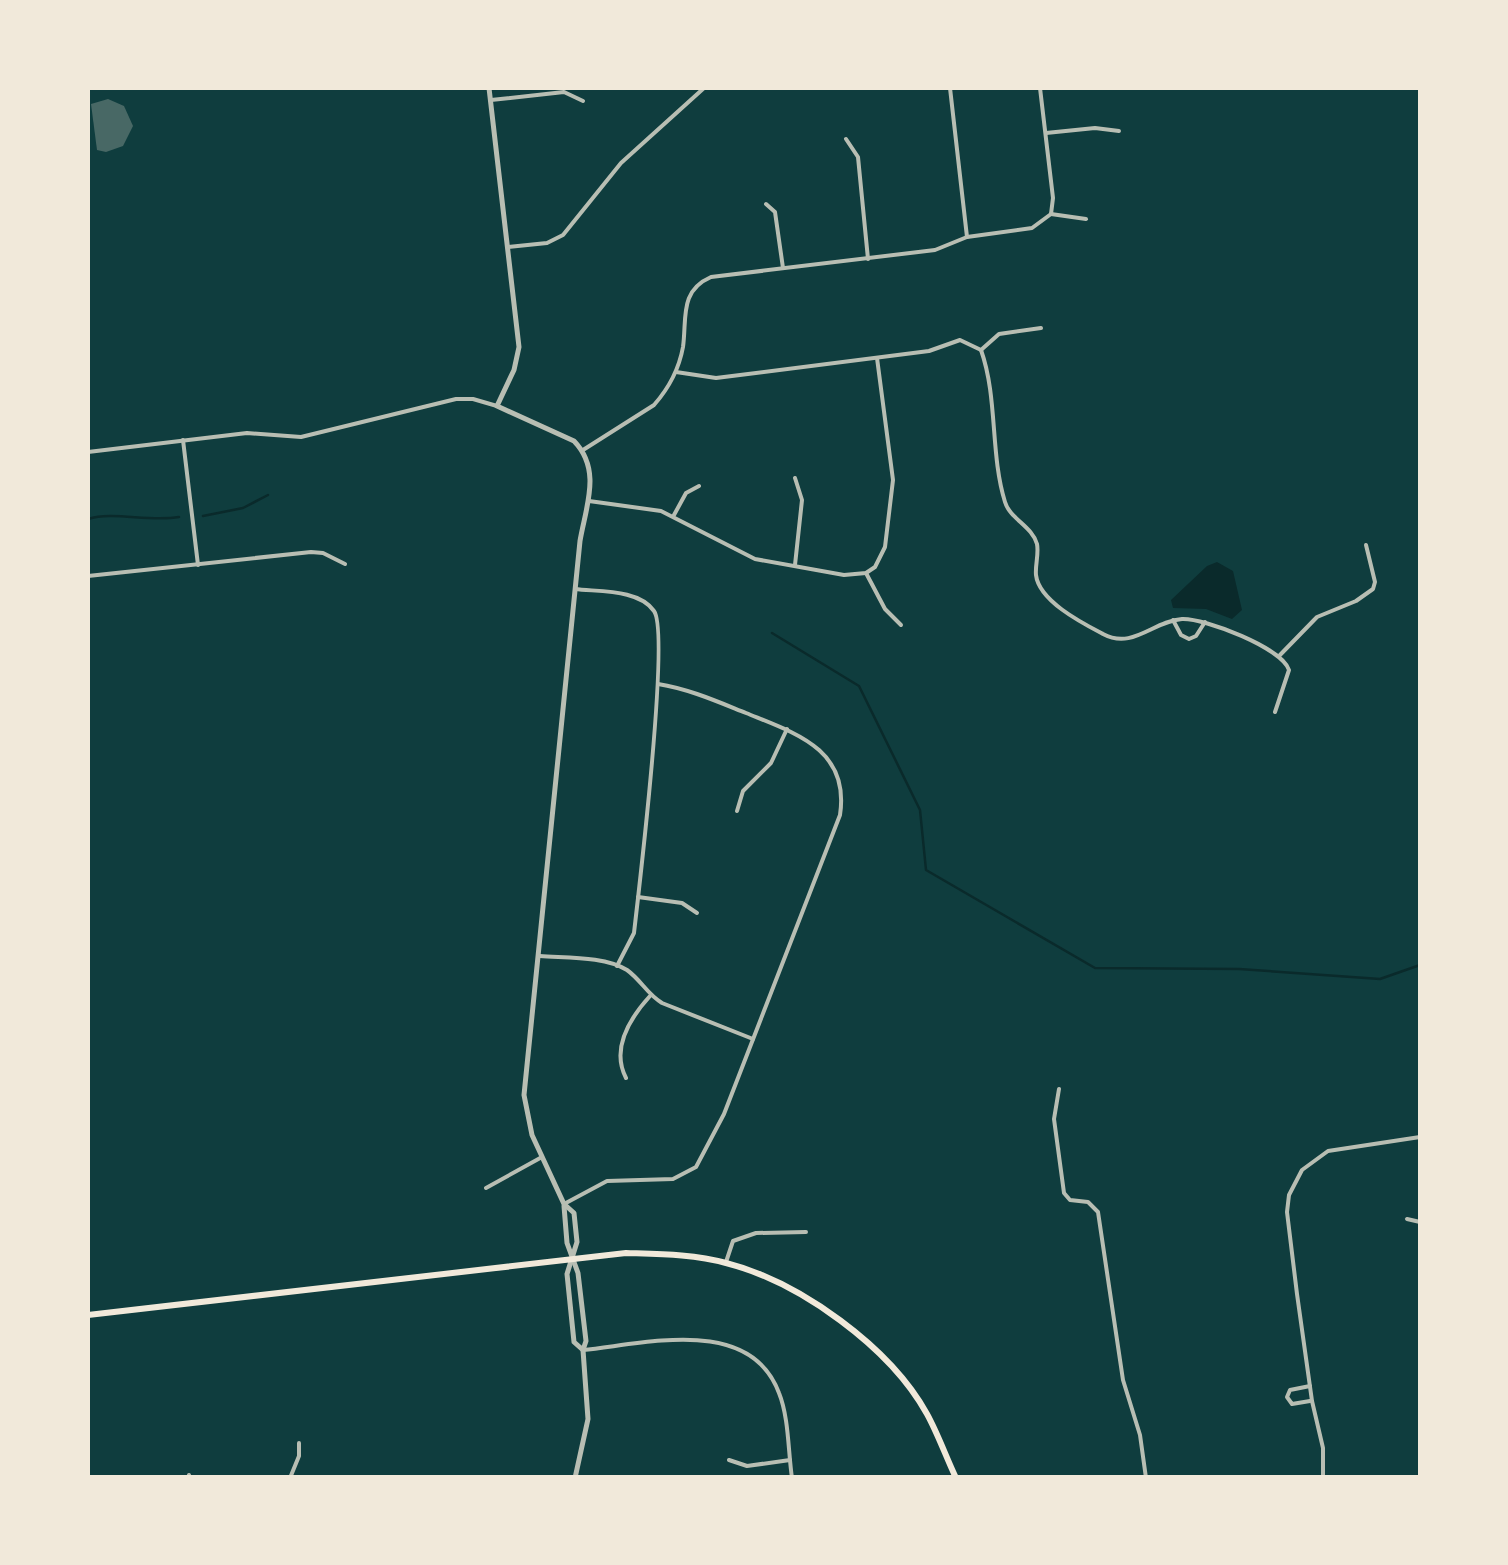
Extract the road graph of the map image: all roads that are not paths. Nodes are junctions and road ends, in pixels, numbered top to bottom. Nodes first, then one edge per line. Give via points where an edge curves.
1 (489, 88) edge
2 (704, 88) edge
3 (950, 88) edge
4 (1040, 88) edge
5 (490, 100) junction
6 (583, 101) dead end
7 (1119, 130) dead end
8 (1046, 133) junction
9 (846, 139) dead end
10 (766, 204) dead end
11 (1051, 214) junction
12 (1086, 219) dead end
13 (967, 237) junction
14 (508, 247) junction
15 (868, 260) junction
16 (783, 268) junction
17 (1041, 328) dead end
18 (982, 350) junction
19 (877, 358) junction
20 (676, 372) junction
21 (497, 406) junction
22 (183, 440) junction
23 (583, 450) junction
24 (88, 452) edge
25 (795, 478) dead end
26 (699, 486) dead end
27 (588, 501) junction
28 (674, 515) junction
29 (1366, 545) dead end
30 (345, 564) dead end
31 (198, 565) junction
32 (796, 565) junction
33 (866, 573) junction
34 (88, 576) edge
35 (575, 589) junction
36 (1173, 620) junction
37 (1205, 621) junction
38 (901, 626) dead end
39 (1280, 656) junction
40 (658, 684) junction
41 (1276, 712) dead end
42 (786, 729) junction
43 (736, 811) dead end
44 (638, 897) junction
45 (697, 913) dead end
46 (539, 956) junction
47 (617, 966) junction
48 (650, 996) junction
49 (753, 1040) junction
50 (626, 1078) dead end
51 (1060, 1089) dead end
52 (1420, 1137) edge
53 (542, 1157) junction
54 (486, 1188) dead end
55 (564, 1204) junction
56 (1407, 1218) dead end
57 (1420, 1222) edge
58 (806, 1232) dead end
59 (572, 1258) junction
60 (726, 1262) junction
61 (88, 1315) edge
62 (583, 1350) junction
63 (1310, 1386) junction
64 (1312, 1401) junction
65 (299, 1443) dead end
66 (729, 1460) dead end
67 (790, 1460) junction
68 (290, 1478) edge
69 (575, 1478) edge
70 (792, 1478) edge
71 (956, 1478) edge
72 (1146, 1478) edge
73 (1323, 1478) edge

1 - 5 street
2 - 14 street via 621,162 563,236
3 - 13 street
4 - 8 street
5 - 6 street via 564,92
5 - 14 street
7 - 8 street
8 - 11 street
9 - 15 street via 858,157
10 - 16 street via 776,216
11 - 12 street
11 - 13 street via 1032,228
13 - 15 street via 935,250
14 - 21 street via 519,347
15 - 16 street
16 - 20 street via 699,282 686,303
17 - 18 street via 999,334
18 - 19 street via 960,340
18 - 36 street via 1005,504 1035,539 1043,592 1117,640
19 - 20 street via 716,378
19 - 33 street via 892,480 885,546
20 - 23 street via 654,404
21 - 22 street via 456,399 301,437 247,433
21 - 23 street via 560,432
22 - 24 street
22 - 31 street
23 - 27 street via 591,478
25 - 32 street via 802,500
26 - 28 street via 686,493
27 - 28 street
27 - 35 street
28 - 32 street via 755,559
29 - 39 street via 1373,590 1317,617
30 - 31 street via 311,552
31 - 34 street
32 - 33 street
33 - 38 street
35 - 40 street via 638,598 654,610 660,627
35 - 46 street
36 - 37 street
36 - 37 street via 1189,639
37 - 39 street
39 - 41 street via 1288,670
40 - 42 street
40 - 44 street
42 - 43 street via 772,763 743,792
42 - 49 street via 833,767 840,815
44 - 45 street via 682,903
44 - 47 street via 634,933
46 - 47 street
46 - 53 street via 524,1096
47 - 48 street
48 - 49 street
48 - 50 street via 625,1034 620,1059
49 - 55 street via 696,1167 673,1179 607,1181
51 - 72 street via 1054,1120 1063,1188 1070,1200 1088,1202 1098,1212 1123,1380
52 - 63 street via 1338,1148 1296,1178 1287,1212
53 - 54 street
53 - 55 street
55 - 59 street via 574,1213
56 - 57 street
58 - 60 street via 743,1236
59 - 60 main road via 668,1254
59 - 61 main road
59 - 62 street
59 - 62 street via 567,1274 574,1342
60 - 71 main road via 785,1286 864,1339 926,1412
62 - 67 street via 696,1340 736,1347 779,1390
62 - 69 street via 588,1419
63 - 64 street
63 - 64 street via 1290,1390 1287,1398 1292,1404
64 - 73 street
65 - 68 street
66 - 67 street via 747,1466
67 - 70 street

